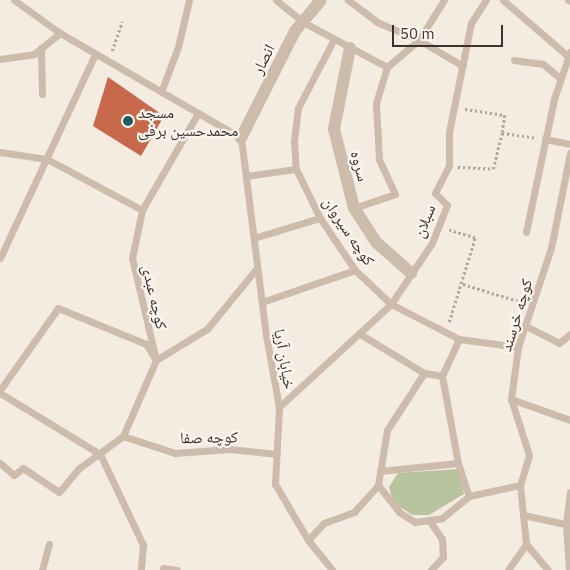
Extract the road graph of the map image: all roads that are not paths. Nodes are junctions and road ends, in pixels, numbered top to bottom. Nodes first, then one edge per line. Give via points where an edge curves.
1 (14, 0) edge
2 (189, 0) edge
3 (276, 0) edge
4 (321, 0) edge
5 (348, 0) edge
6 (444, 0) edge
7 (486, 0) edge
8 (503, 0) edge
9 (303, 22) junction
10 (60, 33) junction
11 (334, 39) junction
12 (419, 40) junction
13 (41, 48) junction
14 (350, 48) junction
15 (570, 52) edge
16 (95, 54) junction
17 (570, 58) edge
18 (0, 59) edge
19 (514, 60) dead end
20 (463, 66) junction
21 (387, 67) junction
22 (562, 79) junction
23 (161, 92) junction
24 (42, 94) dead end
25 (198, 113) junction
26 (241, 138) junction
27 (545, 139) junction
28 (570, 144) edge
29 (0, 152) edge
30 (570, 153) edge
31 (47, 159) junction
32 (296, 169) junction
33 (246, 176) junction
34 (354, 208) junction
35 (142, 210) junction
36 (320, 218) junction
37 (526, 232) dead end
38 (254, 238) junction
39 (0, 258) edge
40 (258, 268) junction
41 (355, 270) junction
42 (411, 273) junction
43 (262, 302) junction
44 (391, 304) junction
45 (526, 326) junction
46 (360, 334) junction
47 (570, 334) edge
48 (459, 339) junction
49 (518, 347) junction
50 (156, 360) junction
51 (424, 373) junction
52 (442, 376) junction
53 (0, 392) edge
54 (512, 398) junction
55 (279, 407) junction
56 (570, 420) edge
57 (123, 436) junction
58 (100, 454) junction
59 (277, 454) junction
60 (0, 463) edge
61 (458, 463) junction
62 (380, 472) junction
63 (378, 485) junction
64 (520, 485) junction
65 (570, 492) edge
66 (469, 496) junction
67 (523, 515) junction
68 (429, 520) junction
69 (568, 525) edge
70 (308, 540) junction
71 (49, 544) dead end
72 (526, 544) junction
73 (163, 568) dead end
74 (42, 570) edge
75 (141, 570) edge
76 (177, 570) edge
77 (332, 570) edge
78 (431, 570) edge
79 (508, 570) edge
80 (548, 570) edge
81 (569, 570) edge

1 - 10 lane
2 - 23 lane
3 - 9 lane
4 - 9 street, انصار
5 - 12 lane via 377,22
6 - 12 lane
7 - 20 lane, سبلان via 471,23
8 - 17 lane
9 - 11 lane
9 - 26 street, انصار
10 - 13 lane
10 - 16 lane
11 - 14 lane
11 - 32 lane, کوچه سیروان via 298,108
12 - 20 lane
12 - 21 lane
13 - 18 lane via 34,54
13 - 24 lane
14 - 21 lane
14 - 34 street, سروه via 334,129
15 - 17 lane
16 - 23 lane
16 - 31 lane
17 - 22 lane
19 - 22 lane via 543,64
20 - 42 lane, سبلان via 454,108 450,166 435,193 447,204 438,227
21 - 34 lane via 376,103 379,159 395,194
22 - 27 lane
23 - 25 lane
25 - 26 lane
25 - 35 lane, کوچه عبدی
26 - 33 lane, خیابان آریا
27 - 28 lane
27 - 37 lane
29 - 31 lane
30 - 45 lane, کوچه خرسند via 550,248
31 - 35 lane
31 - 39 lane
32 - 33 lane
32 - 36 lane, کوچه سیروان
33 - 38 lane, خیابان آریا
34 - 42 street, سروه via 376,242
35 - 50 lane, کوچه عبدی via 132,258
36 - 38 lane
36 - 41 lane, کوچه سیروان
38 - 40 lane, خیابان آریا
40 - 43 lane, خیابان آریا
40 - 50 lane via 207,329
41 - 43 lane
41 - 44 lane, کوچه سیروان
42 - 44 lane, سبلان
43 - 55 lane, خیابان آریا
44 - 46 lane, سبلان
44 - 48 lane, کوچه سیروان
45 - 47 lane via 560,343
45 - 49 lane, کوچه خرسند
46 - 51 lane
46 - 55 lane, سبلان
48 - 49 lane, کوچه سیروان
48 - 52 lane
49 - 54 lane, کوچه خرسند
50 - 53 lane via 146,344 58,308
50 - 57 lane
51 - 52 lane
51 - 62 lane via 387,430
52 - 61 lane
53 - 58 lane
54 - 56 lane
54 - 64 lane, کوچه خرسند via 529,455
55 - 59 lane, خیابان آریا
57 - 58 lane
57 - 59 lane, کوچه صفا via 175,453 230,449
58 - 60 lane via 78,469 59,492 23,468 14,475
58 - 75 lane via 143,545
59 - 70 lane, خیابان آریا via 276,484
61 - 62 lane
61 - 66 lane
62 - 63 lane
63 - 68 lane via 399,512 415,522
63 - 70 lane via 354,512 324,523
64 - 66 lane
64 - 67 lane
65 - 69 lane
66 - 68 lane via 442,518
67 - 69 lane
67 - 72 lane
68 - 78 lane via 442,539 443,548 443,557
69 - 81 lane
70 - 77 lane, خیابان آریا
71 - 74 lane
72 - 79 lane
72 - 80 lane
73 - 76 lane

